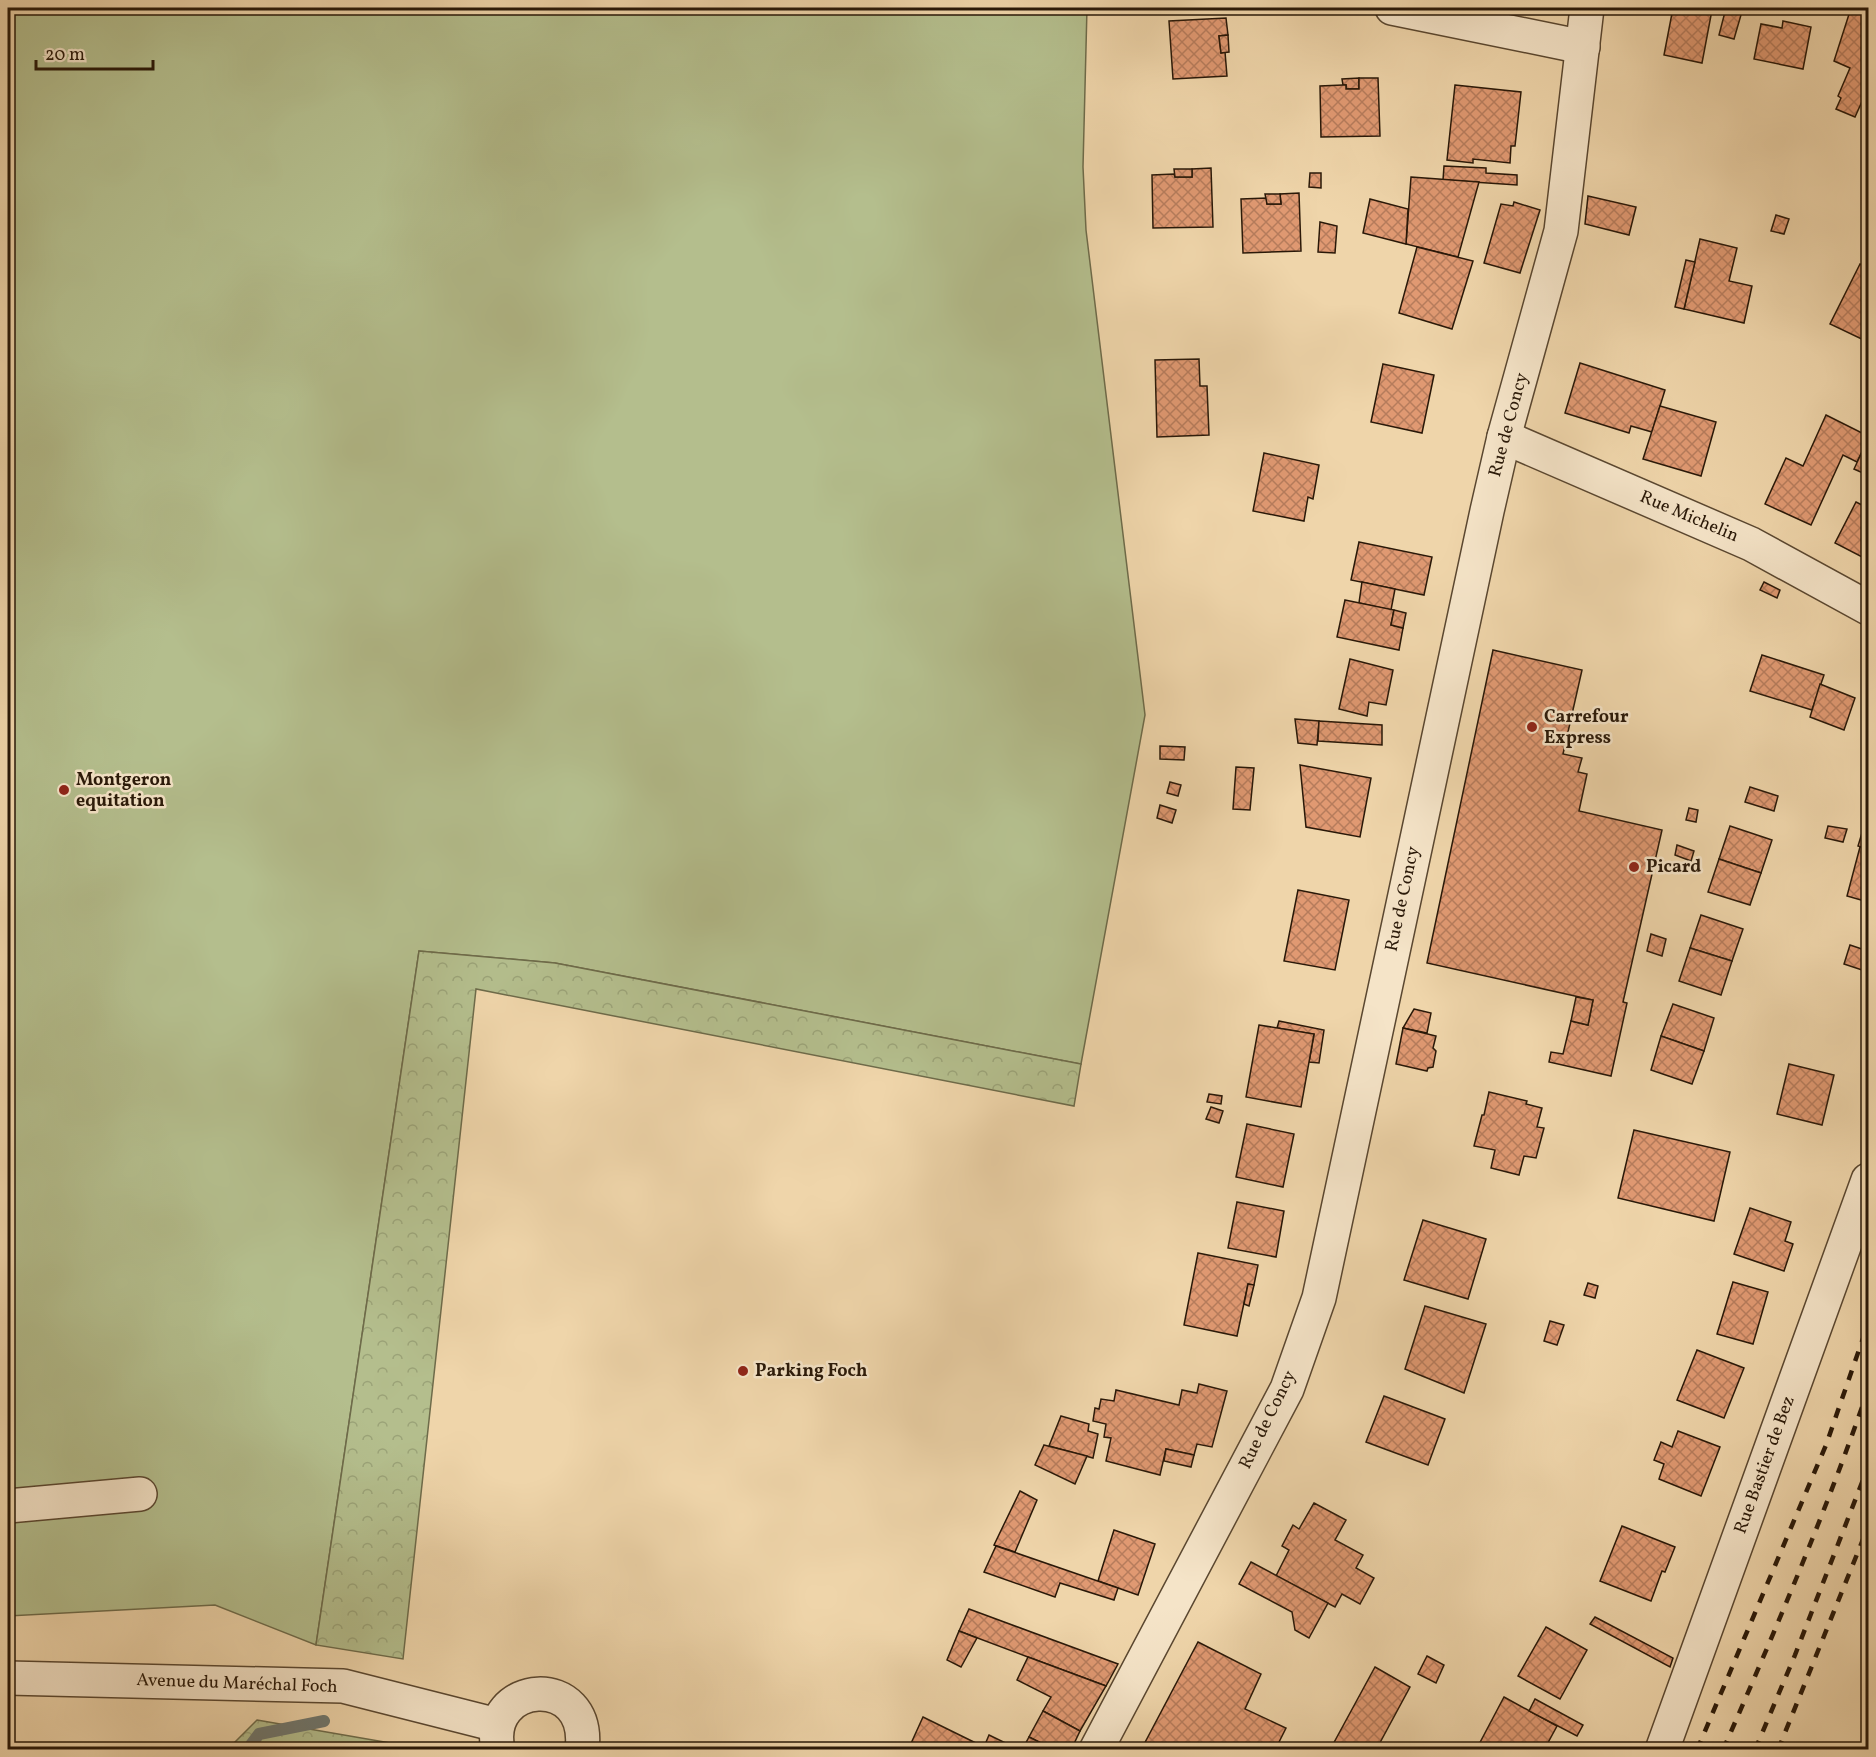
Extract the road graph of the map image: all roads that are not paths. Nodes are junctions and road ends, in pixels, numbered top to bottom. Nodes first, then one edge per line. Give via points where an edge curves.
1 (1392, 8) edge
2 (1587, 8) edge
3 (1583, 47) junction
4 (1504, 437) junction
5 (1869, 608) edge
6 (1869, 1180) edge
7 (140, 1494) dead end
8 (8, 1506) edge
9 (8, 1678) edge
10 (498, 1737) edge
11 (582, 1749) edge
12 (1096, 1749) edge
13 (1662, 1749) edge

1 - 3 street
2 - 3 street, Rue de Concy
3 - 4 street, Rue de Concy via 1561,231
4 - 5 street, Rue Michelin via 1750,544
4 - 12 street, Rue de Concy via 1319,1298 1287,1389
6 - 13 street, Rue Bastier de Bez
7 - 8 street
9 - 10 street, Avenue du Maréchal Foch via 343,1686
10 - 11 street, Avenue du Maréchal Foch via 504,1711 530,1694 545,1694 560,1698 572,1708 580,1720

